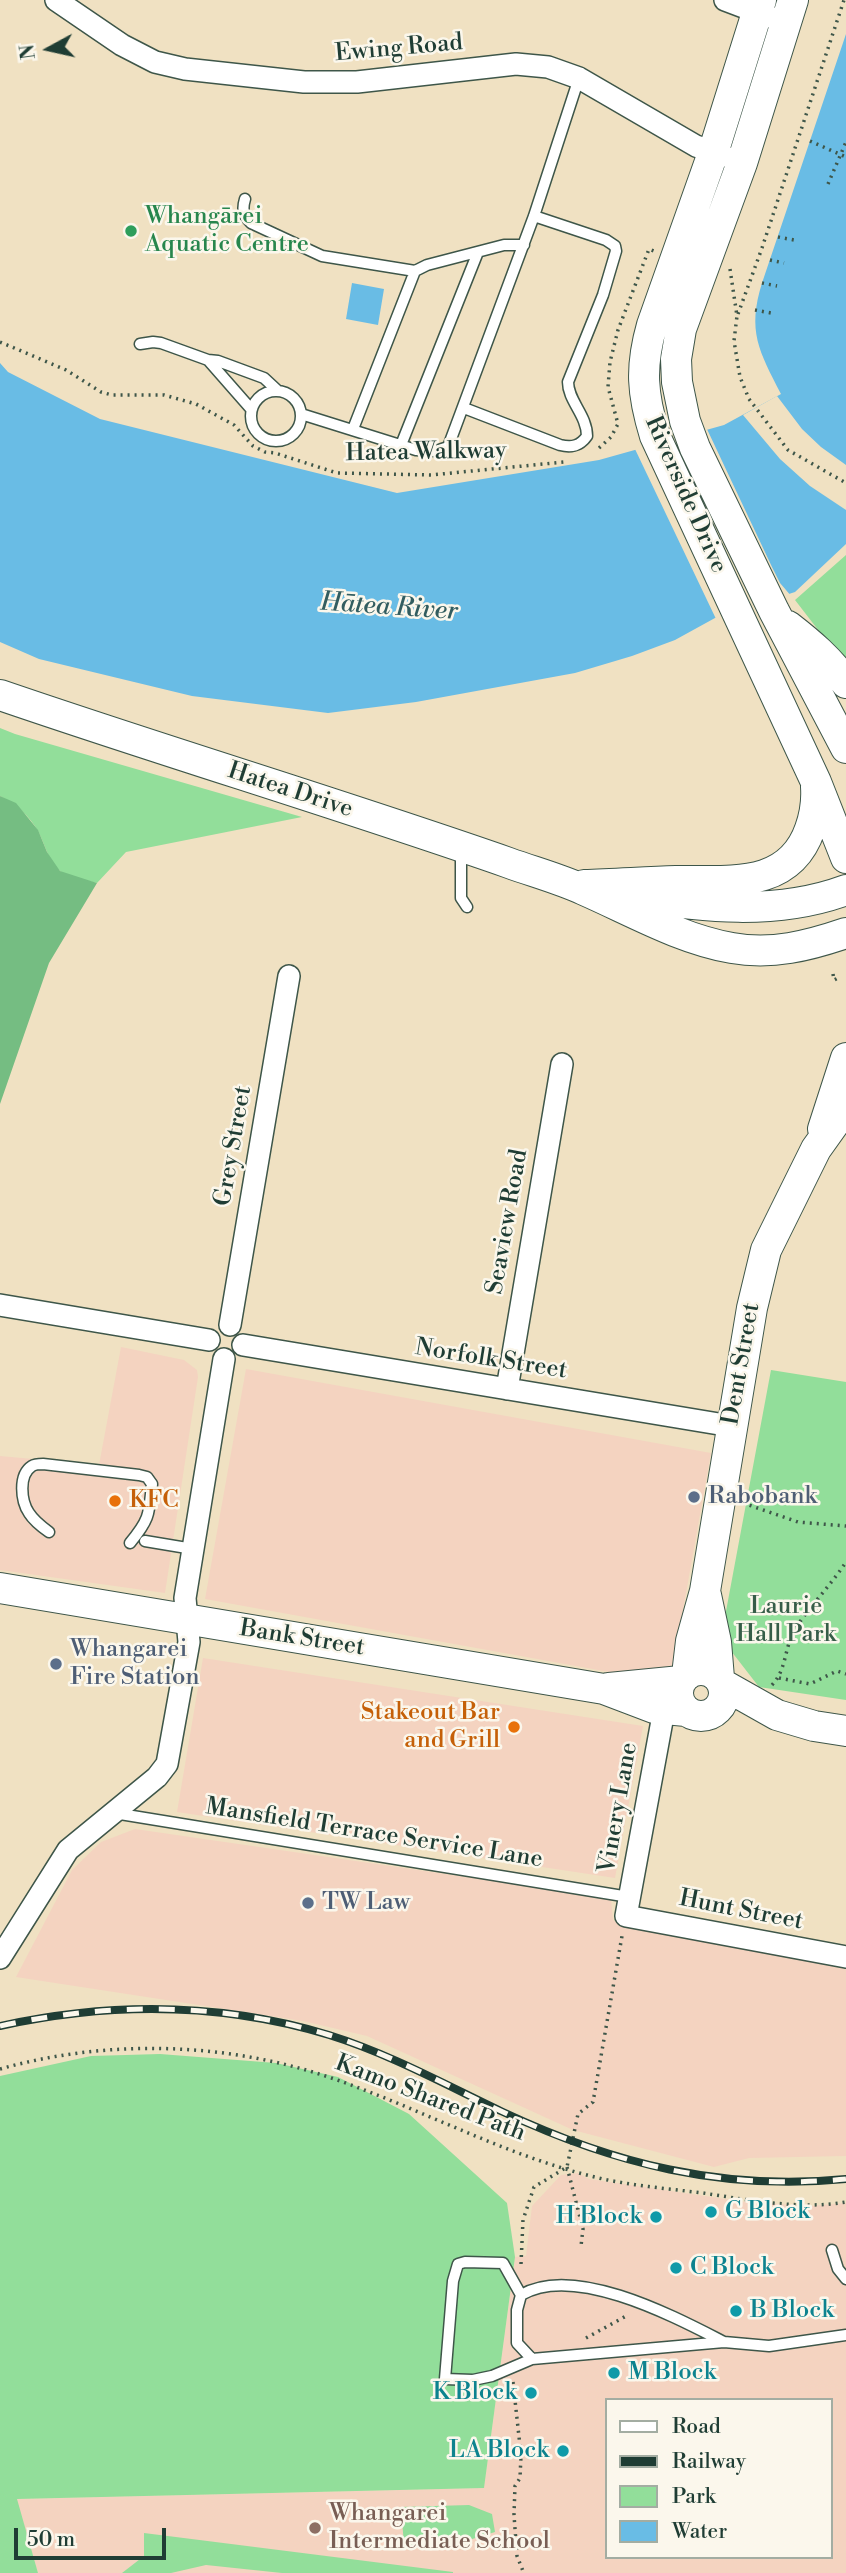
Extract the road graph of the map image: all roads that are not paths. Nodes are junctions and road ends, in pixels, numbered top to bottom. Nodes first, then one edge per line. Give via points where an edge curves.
1 (56, 0) edge
2 (725, 0) edge
3 (759, 7) edge
4 (789, 11) edge
5 (579, 78) junction
6 (713, 153) junction
7 (742, 163) junction
8 (245, 199) dead end
9 (534, 216) junction
10 (524, 245) junction
11 (478, 252) junction
12 (415, 271) junction
13 (140, 344) dead end
14 (208, 360) junction
15 (278, 391) junction
16 (464, 408) junction
17 (251, 409) junction
18 (301, 414) junction
19 (353, 429) junction
20 (401, 445) junction
21 (776, 615) junction
22 (846, 683) edge
23 (0, 695) edge
24 (846, 748) edge
25 (816, 782) junction
26 (461, 846) junction
27 (846, 858) edge
28 (580, 888) junction
29 (846, 890) edge
30 (467, 907) dead end
31 (846, 933) edge
32 (289, 976) dead end
33 (846, 1058) edge
34 (562, 1064) dead end
35 (846, 1107) edge
36 (817, 1149) junction
37 (0, 1305) edge
38 (230, 1325) junction
39 (209, 1340) junction
40 (243, 1345) junction
41 (224, 1359) junction
42 (506, 1389) junction
43 (731, 1426) junction
44 (50, 1532) dead end
45 (145, 1541) dead end
46 (130, 1543) dead end
47 (193, 1549) junction
48 (0, 1588) edge
49 (705, 1591) junction
50 (188, 1620) junction
51 (721, 1681) junction
52 (683, 1696) junction
53 (777, 1715) junction
54 (846, 1731) edge
55 (111, 1813) junction
56 (628, 1907) junction
57 (846, 1957) edge
58 (0, 1958) edge
59 (832, 2250) dead end
60 (846, 2279) edge
61 (520, 2291) junction
62 (846, 2335) edge
63 (724, 2342) junction
64 (532, 2359) junction

1 - 5 street, Ewing Road via 122,45 155,62 185,69 304,82 356,82 533,64
2 - 3 street
3 - 4 street
3 - 6 main road, Riverside Drive
4 - 7 main road, Riverside Drive
5 - 6 street, Ewing Road
5 - 9 lane
6 - 7 street, Ewing Road
6 - 25 main road, Riverside Drive via 644,354 647,410
7 - 21 main road, Riverside Drive via 681,329 677,382 695,448
8 - 12 lane via 242,207 251,223 298,247 322,256
9 - 10 lane
9 - 16 lane via 615,246 613,267 568,386 587,436 573,447 560,445
10 - 11 lane
10 - 16 lane
11 - 12 lane
11 - 20 lane
12 - 19 lane
13 - 14 lane via 161,343
14 - 15 lane via 257,375
14 - 17 lane
15 - 17 lane via 261,395
15 - 18 lane via 293,398
16 - 20 lane via 448,447 429,452
17 - 18 lane via 257,434 274,442 297,431
18 - 19 lane
19 - 20 lane
21 - 22 main road via 812,644
21 - 24 main road, Riverside Drive
23 - 26 main road, Hatea Drive
25 - 27 main road, Riverside Drive
25 - 28 main road via 814,817 806,842 788,864 770,873 739,881
26 - 28 main road, Hatea Drive
26 - 30 lane via 461,898
28 - 29 main road, Hatea Drive via 672,903 733,907 799,904
28 - 31 main road, Hatea Drive via 695,938 737,949 781,950
32 - 38 street, Grey Street
33 - 36 main road, Dent Street
34 - 42 street, Seaview Road
35 - 36 main road, Dent Street
36 - 43 main road, Dent Street via 766,1250
37 - 39 street
38 - 39 street via 218,1327
38 - 40 street via 242,1335
39 - 41 street via 212,1351
40 - 41 street via 239,1355
40 - 42 street, Norfolk Street
41 - 47 street
42 - 43 street, Norfolk Street
43 - 49 main road, Dent Street
44 - 46 lane via 28,1512 23,1496 22,1484 32,1466 139,1475 152,1484 149,1510 145,1525
45 - 47 lane
47 - 50 street via 184,1598
48 - 50 main road, Bank Street
49 - 51 main road, Dent Street
49 - 52 main road, Dent Street
50 - 52 main road, Bank Street via 604,1689
50 - 55 street via 189,1642 167,1764
51 - 52 main road via 707,1671 693,1671
51 - 53 main road, Bank Street
52 - 53 main road, Bank Street
52 - 56 street, Vinery Lane
53 - 54 main road, Bank Street
55 - 56 lane, Mansfield Terrace Service Lane
55 - 58 street via 68,1850
56 - 57 street, Hunt Street
59 - 60 lane
61 - 63 lane via 565,2284 602,2291 662,2310
61 - 64 lane via 517,2343
61 - 64 lane via 503,2263 458,2264 446,2379 473,2380
62 - 63 lane via 769,2346
63 - 64 lane

